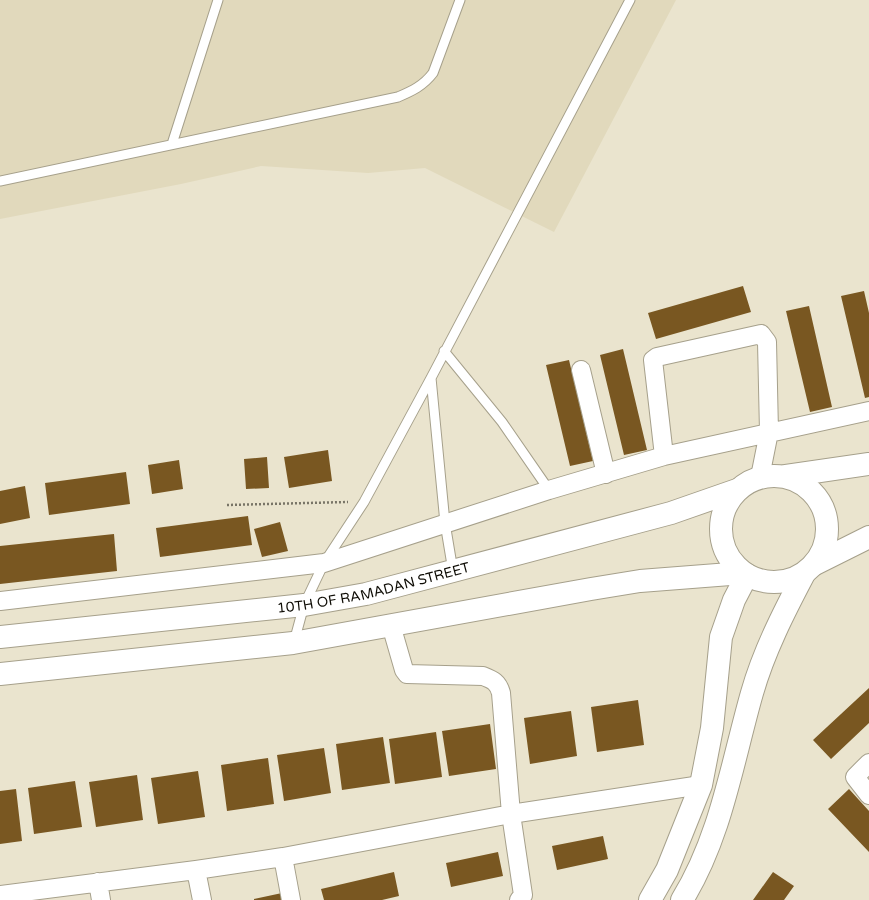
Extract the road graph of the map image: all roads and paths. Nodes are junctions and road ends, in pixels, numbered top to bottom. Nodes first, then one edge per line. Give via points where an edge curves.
1 (218, 0) edge
2 (460, 0) edge
3 (630, 0) edge
4 (172, 144) junction
5 (0, 181) edge
6 (444, 351) junction
7 (581, 370) dead end
8 (432, 378) junction
9 (869, 411) edge
10 (769, 432) junction
11 (664, 456) junction
12 (869, 464) edge
13 (606, 474) junction
14 (786, 476) junction
15 (760, 477) junction
16 (549, 490) junction
17 (737, 490) junction
18 (364, 502) junction
19 (226, 505) dead end
20 (445, 523) junction
21 (869, 536) edge
22 (324, 563) junction
23 (809, 569) junction
24 (453, 572) junction
25 (745, 574) junction
26 (0, 601) edge
27 (304, 605) junction
28 (391, 625) junction
29 (0, 637) edge
30 (294, 643) junction
31 (0, 674) edge
32 (869, 763) edge
33 (701, 785) junction
34 (869, 795) edge
35 (511, 814) junction
36 (283, 857) junction
37 (196, 870) junction
38 (98, 882) junction
39 (0, 894) edge
40 (101, 900) edge
41 (202, 900) edge
42 (291, 900) edge
43 (519, 900) edge
44 (650, 900) edge
45 (682, 900) edge

1 - 4 lane
2 - 4 lane via 433,73 416,89 398,97
3 - 6 lane
4 - 5 lane
6 - 8 lane
6 - 16 lane via 502,422
7 - 13 street
8 - 18 lane
8 - 20 lane
9 - 10 street
10 - 11 street
10 - 11 street via 767,342 764,336 759,334 653,360
10 - 15 street
11 - 13 street
12 - 14 main road
13 - 16 street
14 - 15 main road
14 - 23 main road via 810,489 819,499 825,512 828,525 827,539 822,552
15 - 17 main road via 747,482
16 - 20 street
17 - 24 main road, 10TH OF RAMADAN STREET via 671,513
17 - 25 main road via 727,503 720,533 724,548 732,562
18 - 19 path
18 - 22 lane
20 - 22 street
20 - 24 lane
21 - 23 main road
22 - 26 street
22 - 27 lane
23 - 25 main road via 790,580 776,582 761,581
23 - 45 main road via 784,612 767,651 752,692 713,836
24 - 27 main road, 10TH OF RAMADAN STREET via 366,594
25 - 28 main road via 640,581
25 - 33 main road via 721,638 712,728
27 - 29 main road, 10TH OF RAMADAN STREET
27 - 30 lane
28 - 30 main road
28 - 35 street via 407,674 482,676 498,684 501,693
30 - 31 main road
32 - 34 street via 855,777
33 - 35 street
33 - 44 main road via 666,870
35 - 36 street
35 - 43 street via 523,895
36 - 37 street
36 - 42 street
37 - 38 street
37 - 41 street
38 - 39 street
38 - 40 street

